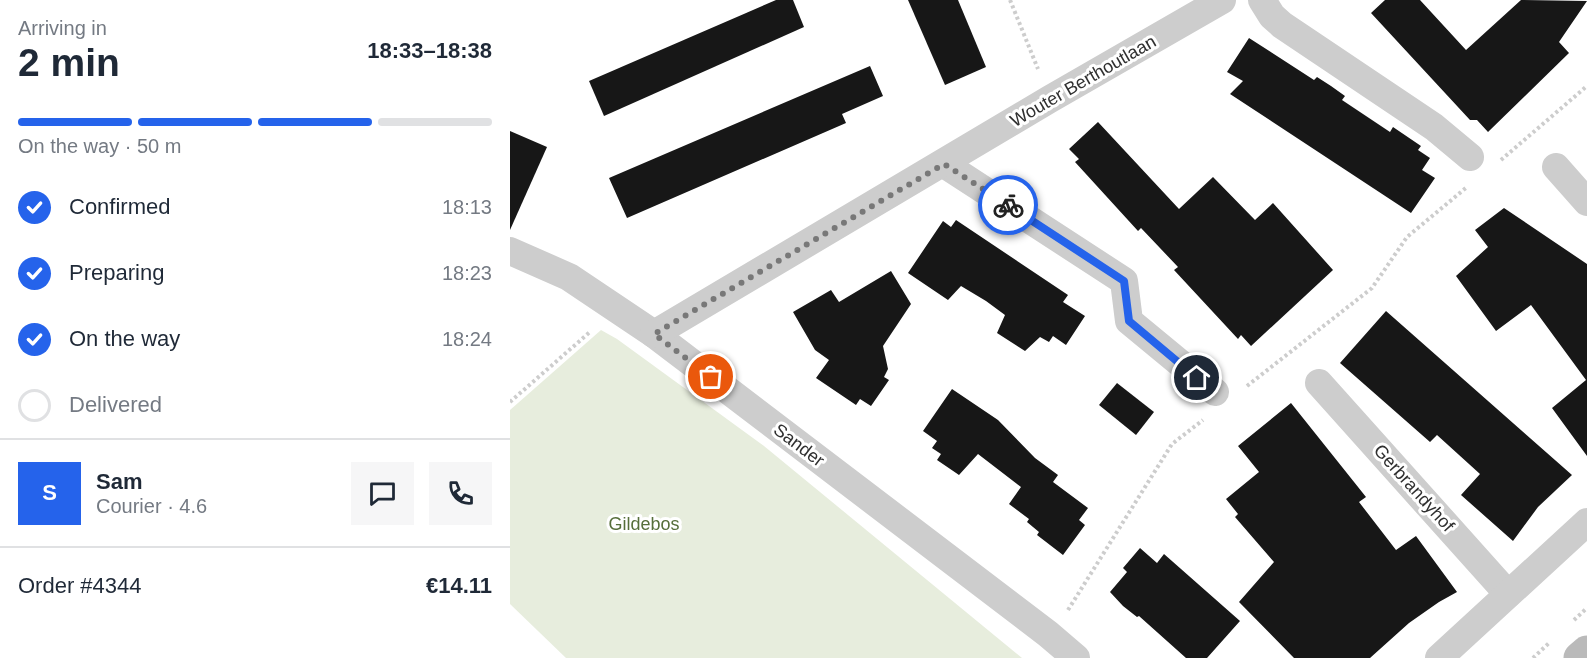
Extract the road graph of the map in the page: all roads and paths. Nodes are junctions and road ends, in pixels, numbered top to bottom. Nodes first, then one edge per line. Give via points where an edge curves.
1 (1010, 0) edge
2 (1222, 0) edge
3 (1262, 0) edge
4 (1587, 86) edge
5 (1050, 99) junction
6 (944, 164) junction
7 (1556, 167) dead end
8 (1480, 168) junction
9 (1587, 202) edge
10 (510, 251) edge
11 (616, 309) junction
12 (654, 334) junction
13 (1319, 383) dead end
14 (1245, 387) dead end
15 (510, 402) edge
16 (1211, 404) joint
17 (1587, 522) edge
18 (1508, 594) junction
19 (1048, 634) junction
20 (1587, 652) edge
21 (1076, 658) edge
22 (1439, 658) edge
23 (1580, 658) edge

1 - 5 path
2 - 5 street, Wouter Berthoutlaan
3 - 8 street via 1282,25 1434,127
4 - 8 path
5 - 6 street, Wouter Berthoutlaan
6 - 12 street, Wouter Berthoutlaan
6 - 16 street via 1124,281 1129,321
7 - 9 street
8 - 14 path via 1407,237 1372,288
10 - 11 street, Sander via 569,277
11 - 12 street, Sander
11 - 15 path
12 - 19 street, Sander
13 - 18 street, Gerbrandyhof
16 - 19 path via 1172,444 1070,608
17 - 18 street
18 - 22 street
19 - 21 street, Sander
20 - 23 main road

